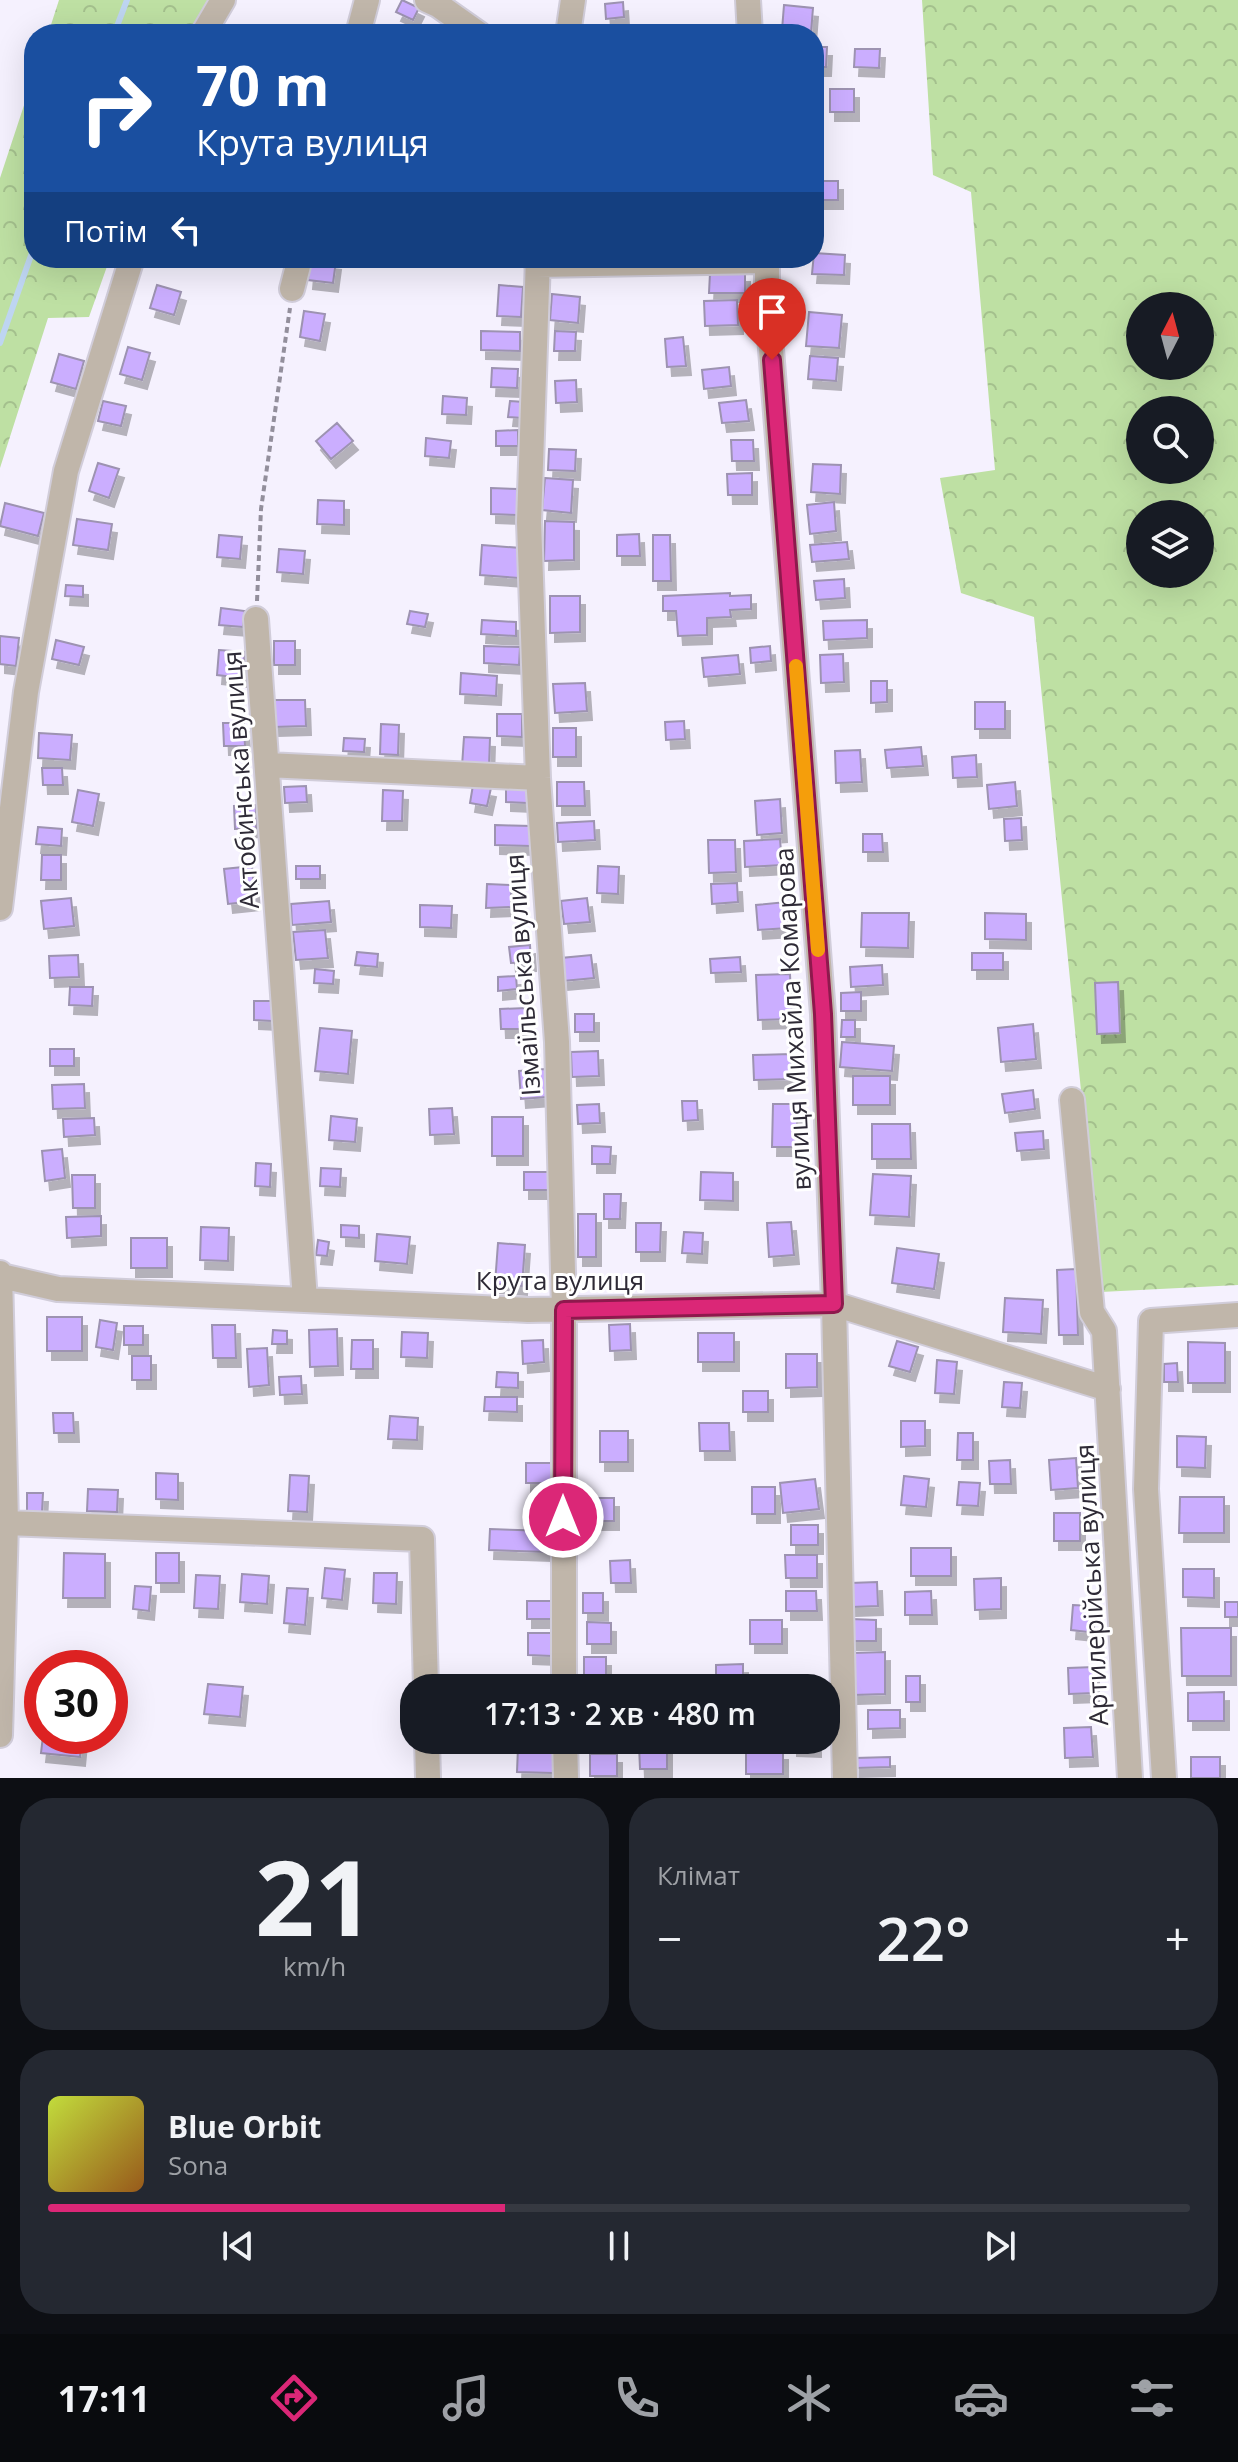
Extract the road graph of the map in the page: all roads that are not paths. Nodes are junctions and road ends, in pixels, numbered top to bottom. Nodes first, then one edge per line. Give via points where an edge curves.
1 (223, 0) edge
2 (367, 0) edge
3 (427, 0) edge
4 (573, 0) edge
5 (748, 0) edge
6 (209, 24) edge
7 (361, 24) edge
8 (465, 24) edge
9 (569, 24) edge
10 (749, 24) edge
11 (129, 268) edge
12 (297, 268) edge
13 (538, 268) edge
14 (767, 268) edge
15 (292, 289) road end
16 (256, 619) road end
17 (267, 765) junction
18 (538, 778) junction
19 (0, 908) edge
20 (1072, 1100) dead end
21 (0, 1275) edge
22 (305, 1300) junction
23 (834, 1304) junction
24 (564, 1310) junction
25 (1238, 1315) edge
26 (1108, 1389) junction
27 (6, 1523) junction
28 (426, 1674) edge
29 (564, 1674) edge
30 (0, 1735) edge
31 (427, 1754) edge
32 (565, 1754) edge
33 (428, 1778) edge
34 (566, 1778) edge
35 (845, 1778) edge
36 (1130, 1778) edge
37 (1164, 1778) edge

1 - 6 street
2 - 7 street
3 - 8 street
4 - 9 street
5 - 10 street
11 - 19 street via 66,471 26,692
12 - 15 street
13 - 18 street, Ізмаїльська вулиця via 529,522
14 - 23 street, вулиця Михайла Комарова via 823,1014
16 - 17 street, Актобинська вулиця
17 - 18 street
17 - 22 street, Актобинська вулиця
18 - 24 street, Ізмаїльська вулиця via 557,1042
20 - 26 street, Артилерійська вулиця via 1092,1312 1104,1331
21 - 22 street, Крута вулиця via 58,1289
21 - 27 street
22 - 24 street, Крута вулиця
23 - 24 street, Крута вулиця
23 - 26 street, Крута вулиця
23 - 35 street, вулиця Михайла Комарова
24 - 29 street, Ізмаїльська вулиця
25 - 37 street via 1151,1321 1146,1489
26 - 36 street, Артилерійська вулиця
27 - 28 street via 422,1539
27 - 30 street
31 - 33 street
32 - 34 street

